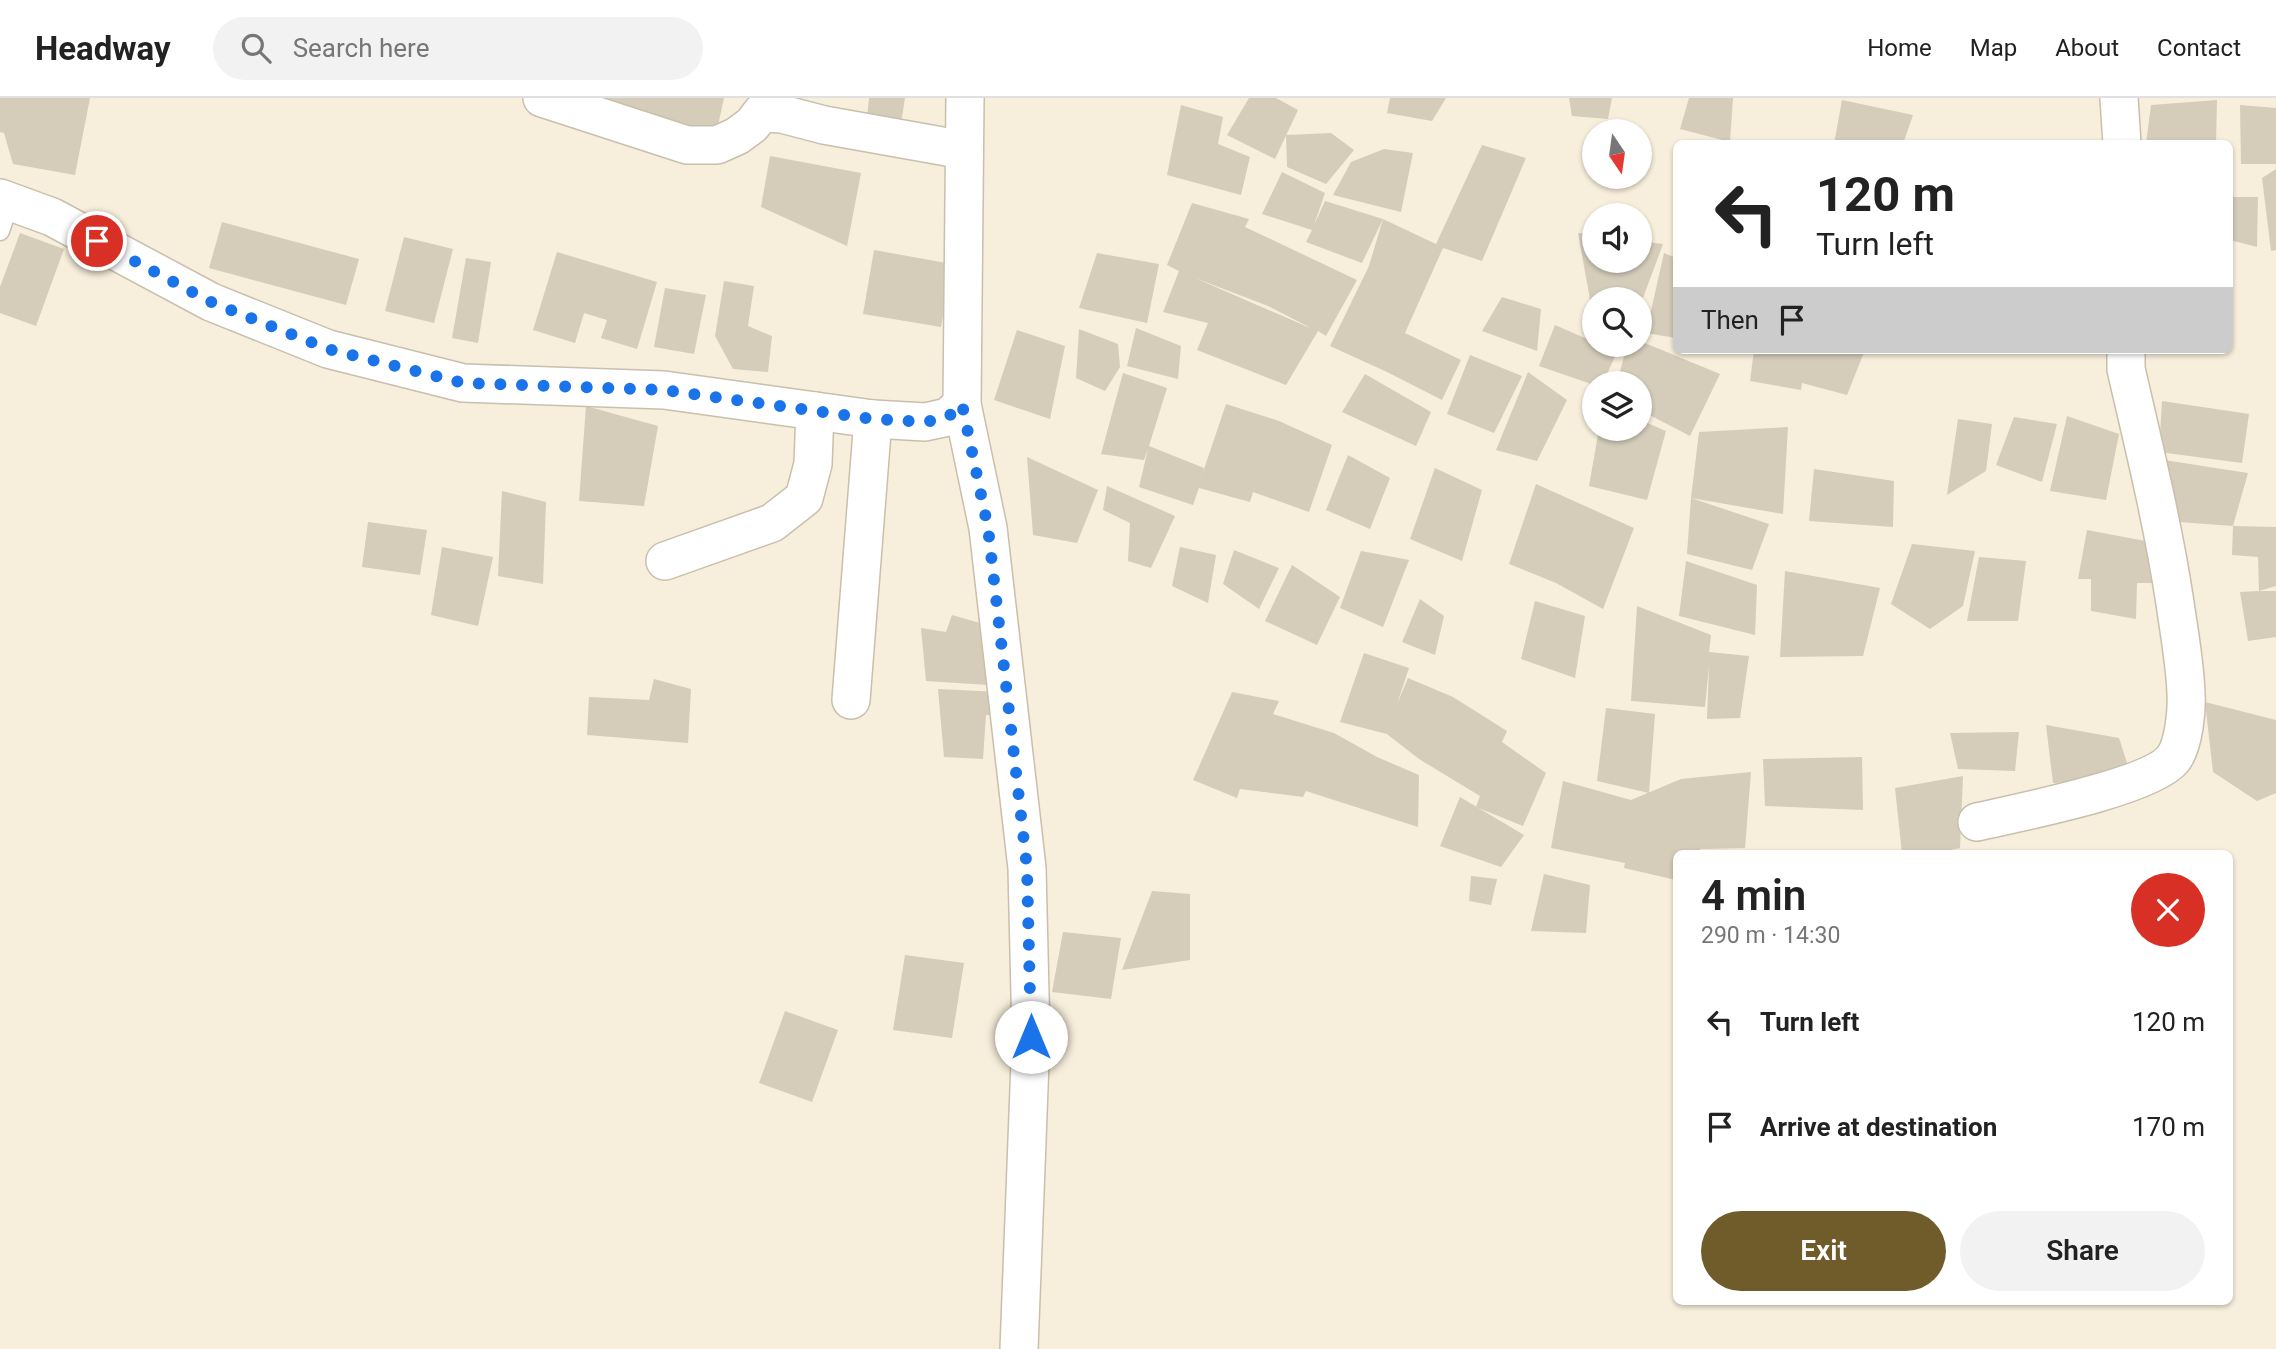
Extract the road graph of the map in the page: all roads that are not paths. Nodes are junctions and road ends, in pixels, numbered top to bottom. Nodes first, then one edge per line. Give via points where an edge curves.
1 (542, 98) edge
2 (965, 98) edge
3 (2119, 98) edge
4 (2122, 140) edge
5 (964, 150) junction
6 (3, 210) edge
7 (2126, 354) edge
8 (962, 404) junction
9 (815, 411) junction
10 (873, 419) junction
11 (665, 561) dead end
12 (851, 700) dead end
13 (1977, 822) dead end
14 (1019, 1349) edge

1 - 5 street via 687,145 717,145 737,136 761,113
2 - 5 street
3 - 4 street
5 - 8 street
6 - 9 street via 52,217 211,302 328,349 463,383 664,390
7 - 13 street via 2178,623 2186,694 2181,741 2172,760 2122,786
8 - 10 street via 948,417 926,422
8 - 14 street via 988,528 1027,868 1031,1037
9 - 10 street
9 - 11 street via 813,464 803,498 772,523
10 - 12 street

